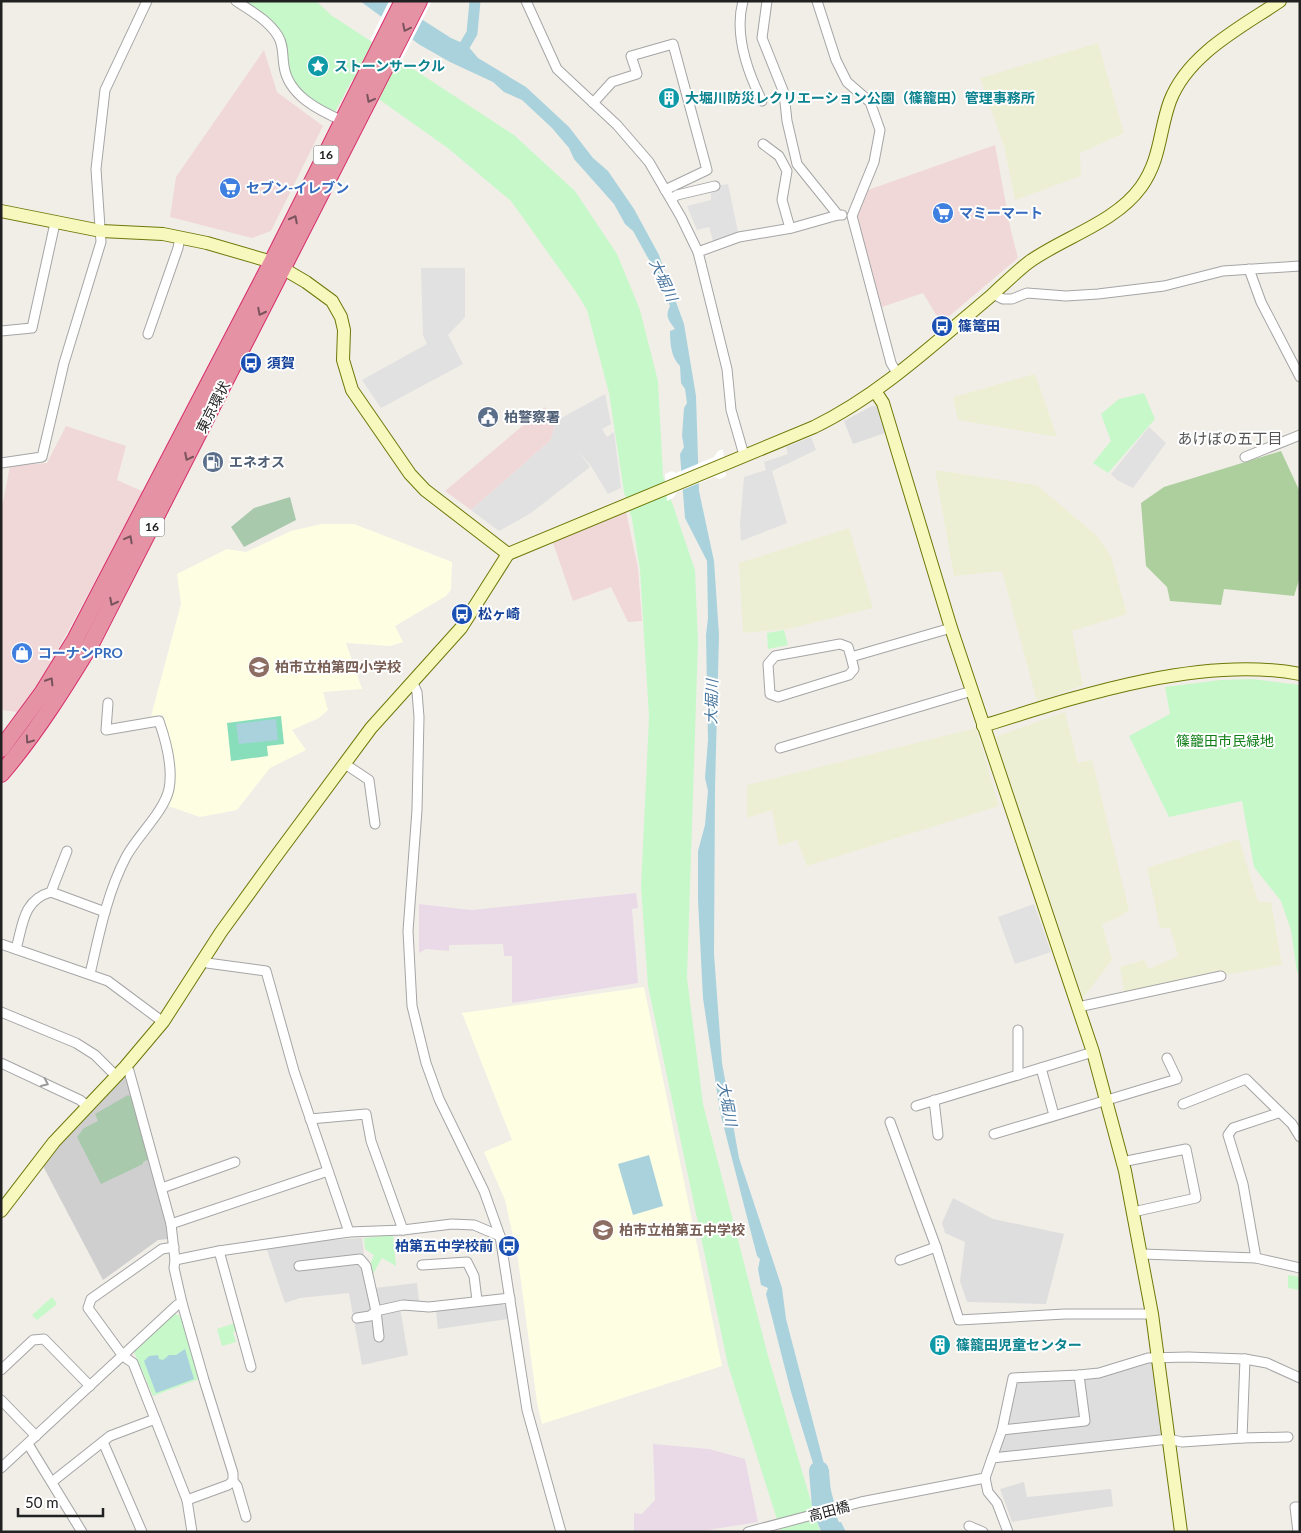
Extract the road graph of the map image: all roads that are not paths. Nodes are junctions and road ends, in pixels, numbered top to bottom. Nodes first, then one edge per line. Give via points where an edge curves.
1 (146, 1) edge
2 (236, 1) edge
3 (403, 1) edge
4 (419, 1) edge
5 (526, 1) edge
6 (743, 1) edge
7 (767, 1) edge
8 (817, 1) edge
9 (1280, 1) edge
10 (387, 52) junction
11 (762, 101) dead end
12 (593, 103) junction
13 (343, 121) junction
14 (763, 144) dead end
15 (715, 186) dead end
16 (665, 190) junction
17 (670, 199) junction
18 (1, 211) edge
19 (838, 215) junction
20 (852, 216) junction
21 (55, 223) junction
22 (790, 228) junction
23 (101, 231) junction
24 (180, 237) junction
25 (698, 252) junction
26 (277, 265) junction
27 (1300, 266) edge
28 (1249, 269) junction
29 (992, 294) junction
30 (1, 331) edge
31 (148, 334) dead end
32 (897, 373) junction
33 (1300, 377) edge
34 (875, 391) junction
35 (1300, 435) edge
36 (744, 455) junction
37 (1245, 457) dead end
38 (1, 462) edge
39 (508, 554) junction
40 (951, 628) junction
41 (851, 657) junction
42 (1300, 674) edge
43 (412, 681) junction
44 (972, 691) junction
45 (108, 703) dead end
46 (983, 726) junction
47 (780, 748) dead end
48 (1, 749) edge
49 (345, 764) junction
50 (1, 774) edge
51 (375, 824) dead end
52 (67, 851) dead end
53 (51, 892) junction
54 (105, 912) junction
55 (1, 944) edge
56 (16, 949) junction
57 (203, 960) junction
58 (90, 974) junction
59 (1221, 976) dead end
60 (1078, 1007) junction
61 (1, 1012) edge
62 (163, 1022) junction
63 (1018, 1030) dead end
64 (1093, 1052) junction
65 (1167, 1058) dead end
66 (1, 1063) edge
67 (1042, 1068) junction
68 (121, 1072) junction
69 (1018, 1075) junction
70 (934, 1100) junction
71 (1106, 1101) junction
72 (1183, 1104) dead end
73 (87, 1106) junction
74 (916, 1106) dead end
75 (1278, 1113) junction
76 (1054, 1115) junction
77 (310, 1119) junction
78 (890, 1122) dead end
79 (1296, 1123) edge
80 (994, 1134) dead end
81 (938, 1136) dead end
82 (1300, 1138) edge
83 (235, 1162) dead end
84 (1122, 1162) junction
85 (328, 1171) junction
86 (162, 1188) junction
87 (1, 1211) edge
88 (1133, 1212) junction
89 (171, 1224) junction
90 (403, 1230) junction
91 (350, 1232) junction
92 (500, 1236) junction
93 (174, 1247) junction
94 (936, 1247) junction
95 (218, 1251) junction
96 (1142, 1254) junction
97 (1256, 1258) junction
98 (175, 1260) junction
99 (900, 1260) dead end
100 (422, 1265) dead end
101 (299, 1266) dead end
102 (1300, 1268) edge
103 (510, 1298) junction
104 (477, 1300) junction
105 (182, 1304) junction
106 (376, 1311) junction
107 (1152, 1314) junction
108 (356, 1318) dead end
109 (379, 1337) dead end
110 (123, 1356) junction
111 (1158, 1358) junction
112 (1245, 1359) junction
113 (251, 1367) dead end
114 (1, 1370) edge
115 (1079, 1375) junction
116 (1300, 1378) edge
117 (90, 1386) junction
118 (1, 1400) edge
119 (155, 1418) junction
120 (1002, 1430) junction
121 (36, 1436) junction
122 (1288, 1437) dead end
123 (1242, 1438) junction
124 (1169, 1439) junction
125 (103, 1442) junction
126 (28, 1444) junction
127 (992, 1458) junction
128 (1, 1468) edge
129 (985, 1478) junction
130 (233, 1481) junction
131 (52, 1482) junction
132 (187, 1500) junction
133 (1300, 1507) edge
134 (246, 1517) dead end
135 (969, 1526) dead end
136 (82, 1532) edge
137 (142, 1532) edge
138 (192, 1532) edge
139 (561, 1532) edge
140 (748, 1532) edge
141 (983, 1532) edge
142 (1008, 1532) edge
143 (1181, 1532) edge
144 (1298, 1532) edge

1 - 23 street via 105,90 96,169
2 - 13 street via 266,21 278,35 283,47 287,82 295,92
3 - 10 highway, 東京環状 / 16
4 -> 10 highway, 東京環状 / 16
5 - 12 street via 558,69
6 - 11 street via 739,17 743,49
7 - 19 street via 762,38 784,94 797,164
8 - 20 street via 836,60 847,82 870,102 880,130 874,162
9 - 29 street via 1215,45 1183,77 1170,102 1155,161 1140,188 1103,219 1027,264
10 - 13 highway, 東京環状 / 16
10 -> 26 highway, 東京環状 / 16
12 - 16 street via 649,162
12 - 16 street via 612,82 637,74 632,56 673,44 707,170
26 -> 13 highway, 東京環状 / 16
14 - 22 street via 779,156 787,171 782,200
15 - 17 street
16 - 17 street
17 - 25 street
18 - 21 street
19 - 20 street
19 - 22 street
20 - 32 street via 891,363
21 - 23 street
21 - 30 street via 32,328
22 - 25 street via 738,236
23 - 24 street
23 - 38 street via 98,256 64,363 42,457
24 - 26 street via 243,252
24 - 31 street
25 - 36 street via 727,369 731,410
26 - 39 street via 332,301 344,330 343,360 352,390 410,474 425,490
48 -> 26 highway, 東京環状 / 16 via 43,692 75,640
26 -> 50 highway, 東京環状 / 16 via 92,642 57,700
27 - 28 street
28 - 29 street via 1223,271 1164,286 1098,294 1027,293 1003,299
28 - 33 street via 1261,302
29 - 32 street
32 - 34 street
34 - 36 street via 837,416
34 - 40 street via 883,403
35 - 37 street
36 - 39 street
39 - 43 street via 461,628
40 - 41 street
40 - 44 street
41 - 41 street via 854,669 848,675 778,697 770,694 768,664 775,656 840,644 848,647
42 - 46 street via 1243,668 1214,670 1108,690
43 - 49 street via 370,728
43 - 92 street via 418,692 419,718 417,810 408,931 412,1006 439,1099 484,1192
44 - 46 street
44 - 47 street
45 - 54 street via 106,730 160,721 165,739 169,789 162,805 126,856
46 - 60 street
49 - 51 street via 369,780
49 - 57 street via 241,903
52 - 53 street
53 - 54 street
53 - 56 street via 40,895 27,908
54 - 58 street
55 - 56 street
56 - 58 street
57 - 62 street
57 - 77 street via 266,971
58 - 62 street via 127,993
59 - 60 street
60 - 64 street
61 - 68 street via 76,1043
62 - 68 street
63 - 69 street
64 - 67 street
64 - 71 street
65 - 71 street via 1177,1079
66 -> 73 street
67 - 69 street
67 - 76 street
68 - 73 street
68 - 86 street via 129,1071
69 - 70 street
70 - 74 street
70 - 81 street
71 - 76 street
71 - 84 street
72 - 75 street via 1246,1079
73 - 87 street via 54,1142
75 - 79 street
75 - 97 street via 1233,1128 1228,1135 1243,1184
76 - 80 street
77 - 85 street
77 - 90 street via 366,1114 371,1141
78 - 94 street
79 - 82 street
83 - 86 street
84 - 88 street
84 - 88 street via 1186,1149 1196,1198
85 - 89 street
85 - 91 street
86 - 89 street
88 - 96 street
89 - 93 street
90 - 91 street
90 - 92 street via 452,1224 474,1226
91 - 95 street
92 - 103 street
93 - 98 street
93 - 110 street via 162,1249 91,1299 88,1308
94 - 99 street
94 - 107 street via 959,1320 1065,1314
95 - 98 street
95 - 113 street
96 - 97 street
96 - 107 street
97 - 102 street
98 - 105 street
100 - 104 street via 466,1262 474,1276
101 - 106 street via 360,1259 366,1266
103 - 104 street
103 - 139 street via 527,1410
104 - 106 street via 429,1307 403,1305
105 - 110 street
105 - 130 street
106 - 108 street via 370,1316
106 - 109 street
107 - 111 street
110 - 117 street
110 - 119 street via 133,1363
111 - 112 street
111 - 115 street
111 - 124 street
112 - 116 street via 1267,1363
112 - 123 street
114 - 117 street via 33,1340 44,1339
115 - 120 street via 1013,1378
115 - 120 street via 1085,1422
117 - 121 street
118 - 121 street
119 - 125 street via 110,1436
119 - 132 street
120 - 127 street
121 - 126 street
122 - 123 street
123 - 124 street via 1182,1442
124 - 127 street
124 - 143 street
125 - 131 street
125 - 137 street
126 - 128 street
126 - 131 street
127 - 129 street
129 - 140 street, 高田橋 via 861,1502
129 - 142 street via 988,1492 997,1503
130 - 132 street
130 - 134 street
131 - 136 street
132 - 138 street
133 - 144 street via 1295,1507
135 - 141 street

